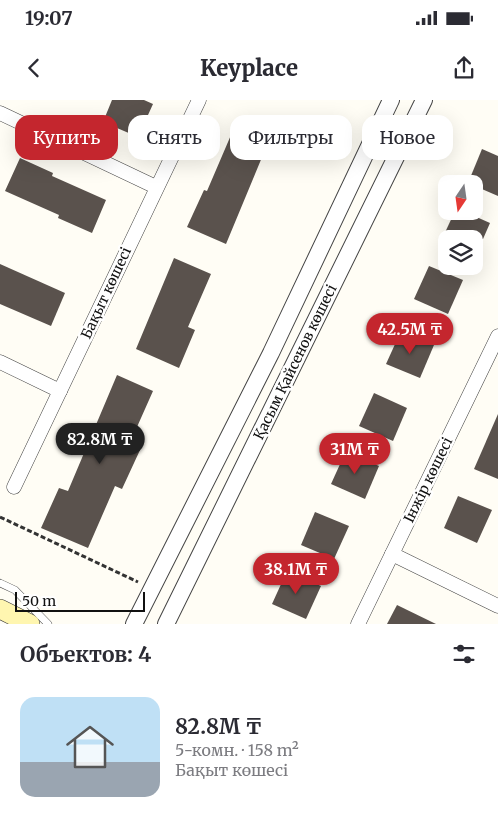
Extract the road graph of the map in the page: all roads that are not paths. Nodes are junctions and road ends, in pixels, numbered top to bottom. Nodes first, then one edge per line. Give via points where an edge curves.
1 (199, 100) edge
2 (391, 100) edge
3 (424, 100) edge
4 (0, 113) edge
5 (156, 188) junction
6 (498, 336) edge
7 (0, 362) edge
8 (60, 391) junction
9 (14, 487) dead end
10 (392, 554) junction
11 (0, 583) edge
12 (498, 606) edge
13 (0, 610) edge
14 (30, 624) edge
15 (48, 624) edge
16 (134, 624) edge
17 (166, 624) edge
18 (358, 624) edge

1 - 5 street, Бақыт көшесі
2 - 16 street, Қасым Қайсенов көшесі via 271,352
3 - 17 street, Қасым Қайсенов көшесі
4 - 5 street
5 - 8 street, Бақыт көшесі
6 - 10 street, Інжір көшесі
7 - 8 street
8 - 9 street, Бақыт көшесі
10 - 12 street
10 - 18 street, Інжір көшесі
11 - 15 lane via 15,590
13 - 14 main road

